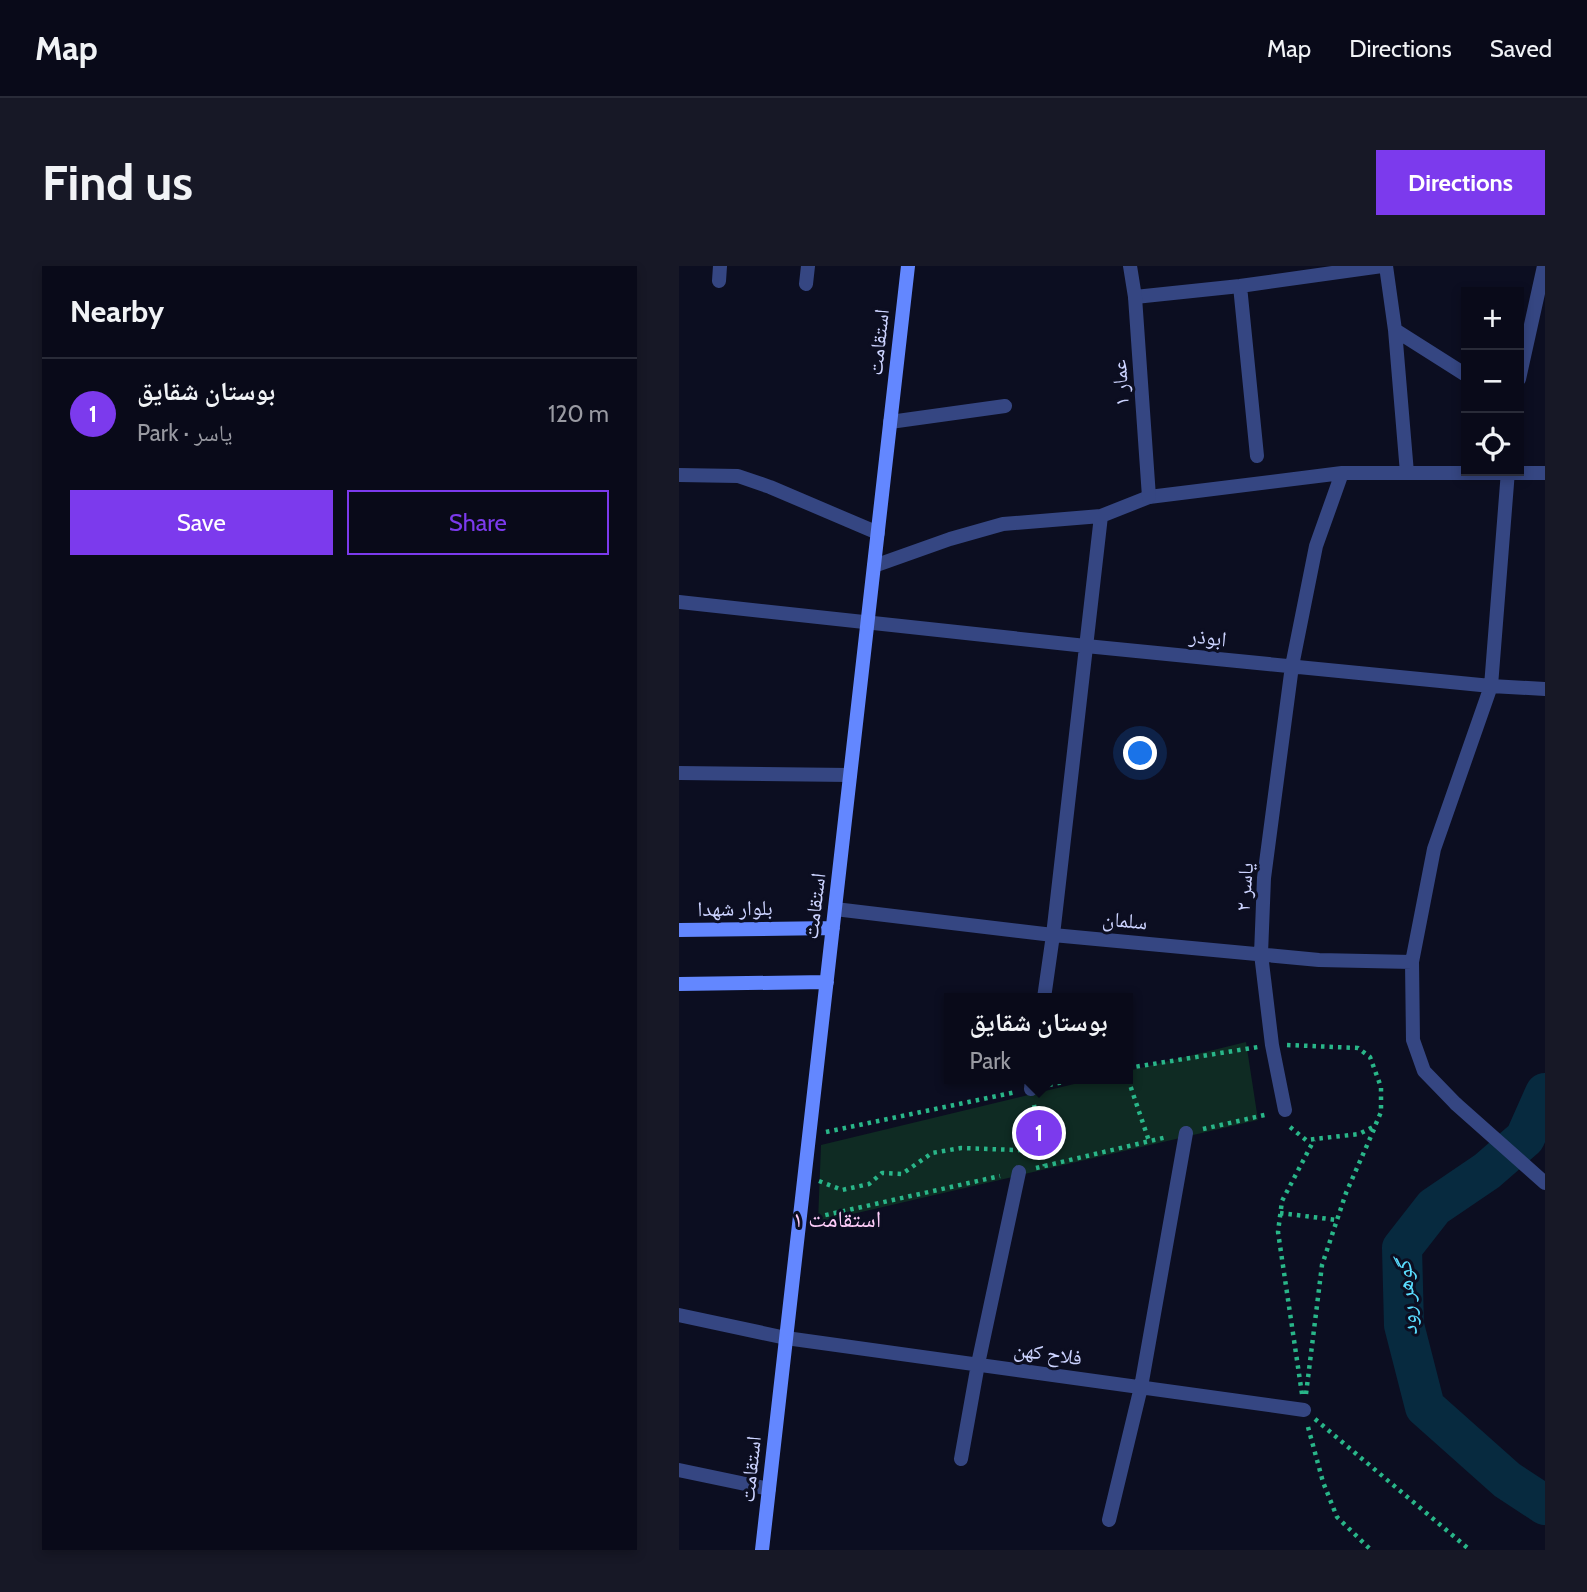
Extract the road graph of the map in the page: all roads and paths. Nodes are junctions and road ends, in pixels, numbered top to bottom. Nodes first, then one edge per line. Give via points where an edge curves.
1 (720, 266) edge
2 (808, 266) edge
3 (908, 266) edge
4 (1130, 266) edge
5 (1384, 266) edge
6 (1544, 266) edge
7 (719, 281) dead end
8 (806, 284) dead end
9 (1240, 286) junction
10 (1135, 297) junction
11 (1395, 330) junction
12 (1524, 356) edge
13 (1461, 372) edge
14 (1005, 407) dead end
15 (890, 422) junction
16 (1257, 456) dead end
17 (1461, 472) edge
18 (1524, 472) edge
19 (1342, 473) junction
20 (1407, 473) junction
21 (1545, 473) edge
22 (679, 475) edge
23 (1508, 476) edge
24 (1149, 497) junction
25 (1101, 516) junction
26 (877, 533) junction
27 (874, 566) junction
28 (679, 602) edge
29 (868, 621) junction
30 (1086, 646) junction
31 (1292, 666) junction
32 (1491, 686) junction
33 (1545, 689) edge
34 (679, 773) edge
35 (850, 775) junction
36 (835, 909) junction
37 (833, 928) junction
38 (679, 930) edge
39 (1053, 935) junction
40 (1261, 954) junction
41 (1412, 962) junction
42 (827, 982) junction
43 (679, 984) edge
44 (1045, 993) edge
45 (1272, 1045) junction
46 (1133, 1067) edge
47 (1031, 1084) edge
48 (1130, 1084) edge
49 (1285, 1110) junction
50 (1375, 1126) junction
51 (1186, 1133) junction
52 (809, 1136) junction
53 (1314, 1139) junction
54 (1149, 1142) junction
55 (1042, 1152) junction
56 (1045, 1166) junction
57 (1019, 1172) junction
58 (805, 1176) junction
59 (1545, 1184) edge
60 (1280, 1213) junction
61 (1337, 1220) junction
62 (799, 1221) junction
63 (679, 1315) edge
64 (786, 1338) junction
65 (978, 1364) junction
66 (1141, 1387) junction
67 (1304, 1410) junction
68 (961, 1459) dead end
69 (679, 1470) edge
70 (769, 1489) junction
71 (1109, 1520) dead end
72 (762, 1550) edge
73 (1371, 1550) edge
74 (1470, 1550) edge

1 - 7 street
2 - 8 street
3 - 15 main road, استقامت
4 - 10 street, عمار ۱
5 - 9 street
5 - 11 street
6 - 12 street
9 - 10 street
9 - 16 street
10 - 24 street, عمار ۱
11 - 13 street
11 - 20 street
14 - 15 street
15 - 26 main road, استقامت
17 - 20 street
18 - 21 street
19 - 20 street
19 - 24 street
19 - 31 street, یاسر ۲ via 1316,546
22 - 26 street via 738,476
23 - 32 street
24 - 25 street
25 - 27 street via 1003,524
25 - 30 street
26 - 27 main road, استقامت
27 - 29 main road, استقامت
28 - 29 street, ابوذر
29 - 30 street, ابوذر
29 - 35 main road, استقامت
30 - 31 street, ابوذر
30 - 39 street
31 - 32 street, ابوذر
31 - 40 street, یاسر ۲ via 1264,878
32 - 33 street, ابوذر
32 - 41 street via 1434,849
34 - 35 street
35 - 36 main road, استقامت
36 - 37 main road, استقامت
36 - 39 street, سلمان
37 - 38 main road, بلوار شهدا
37 - 42 main road, استقامت
39 - 40 street, سلمان
39 - 44 street
40 - 41 street, سلمان
40 - 45 street, یاسر ۲
41 - 59 street via 1413,1040 1424,1071
42 - 43 main road
42 - 52 main road, استقامت
45 - 46 path
45 - 49 street, یاسر ۲
45 - 50 path via 1358,1048 1370,1057 1381,1087 1381,1112
47 - 52 path
47 - 55 path
48 - 54 path
49 - 51 path
49 - 53 path via 1290,1127 1306,1140
50 - 53 path via 1359,1135
50 - 61 path
51 - 54 path
51 - 66 street
52 - 58 main road, استقامت
53 - 60 path
54 - 56 path
55 - 56 path
55 - 58 path via 961,1148 932,1153 902,1174 882,1173 869,1184 842,1190
56 - 57 path
57 - 62 path
57 - 65 street
58 - 62 main road, استقامت
60 - 61 path
60 - 67 path via 1278,1232
61 - 67 path via 1322,1265
62 - 64 main road, استقامت
63 - 64 street, فلاح کهن
64 - 65 street, فلاح کهن
64 - 70 main road, استقامت
65 - 66 street, فلاح کهن
65 - 68 street
66 - 67 street, فلاح کهن
66 - 71 street
67 - 73 path via 1337,1517
67 - 74 path
69 - 70 street
70 - 72 main road, استقامت

